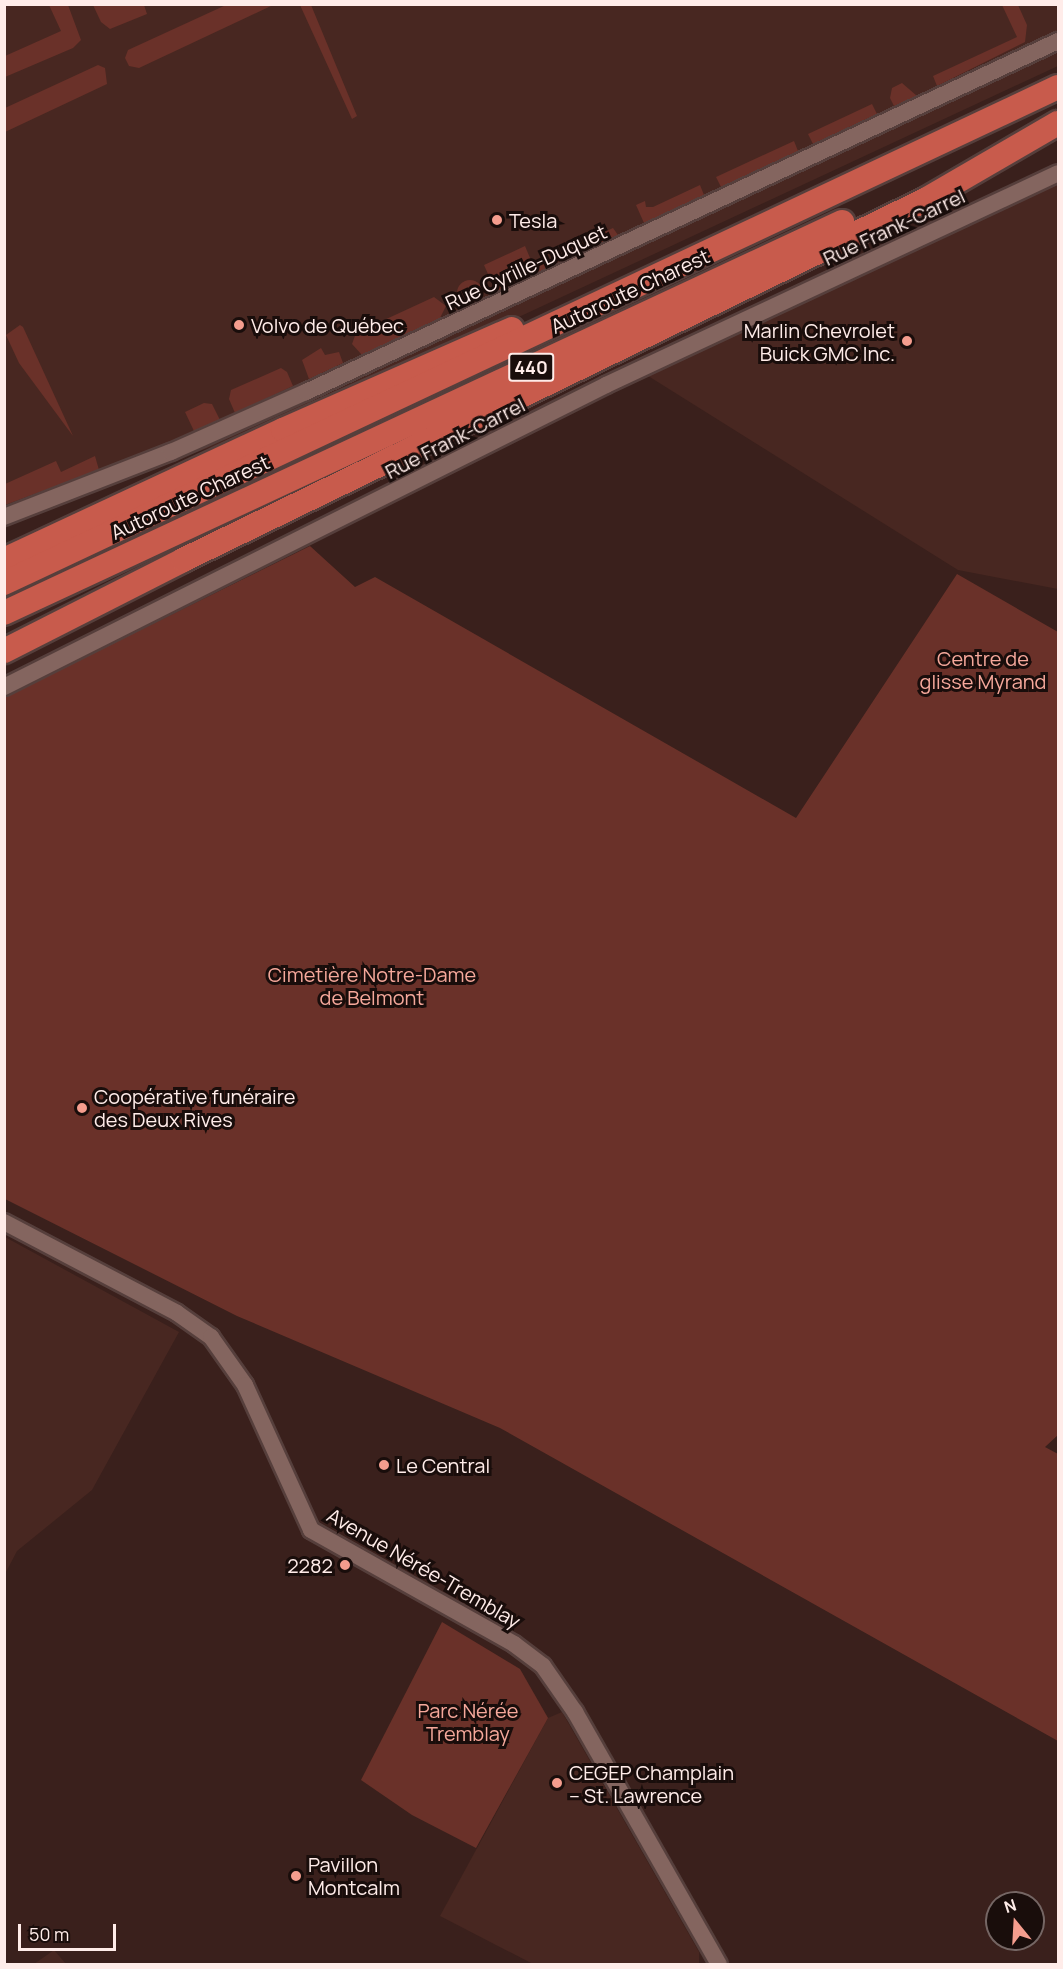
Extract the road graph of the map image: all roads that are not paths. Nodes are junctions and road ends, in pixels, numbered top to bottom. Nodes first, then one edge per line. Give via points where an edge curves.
1 (1059, 41) edge
2 (1059, 87) edge
3 (1059, 122) edge
4 (1059, 173) edge
5 (815, 201) junction
6 (151, 491) junction
7 (4, 516) edge
8 (4, 549) edge
9 (4, 560) edge
10 (183, 560) junction
11 (4, 584) edge
12 (4, 613) edge
13 (4, 640) edge
14 (4, 651) edge
15 (4, 687) edge
16 (4, 1222) edge
17 (719, 1965) edge

1 - 7 street, Rue Cyrille-Duquet via 306,392 171,452
2 - 5 highway, Autoroute Charest / 440
3 - 10 highway via 925,200
3 - 12 highway, Autoroute Charest / 440
4 - 15 street, Rue Frank-Carrel via 606,385
5 - 6 highway via 432,363
5 - 11 highway, Autoroute Charest / 440
6 - 8 highway
6 - 9 highway
10 - 13 highway
10 - 14 highway
16 - 17 street, Avenue Nérée-Tremblay via 177,1313 211,1337 244,1384 311,1530 514,1644 543,1666 575,1712

